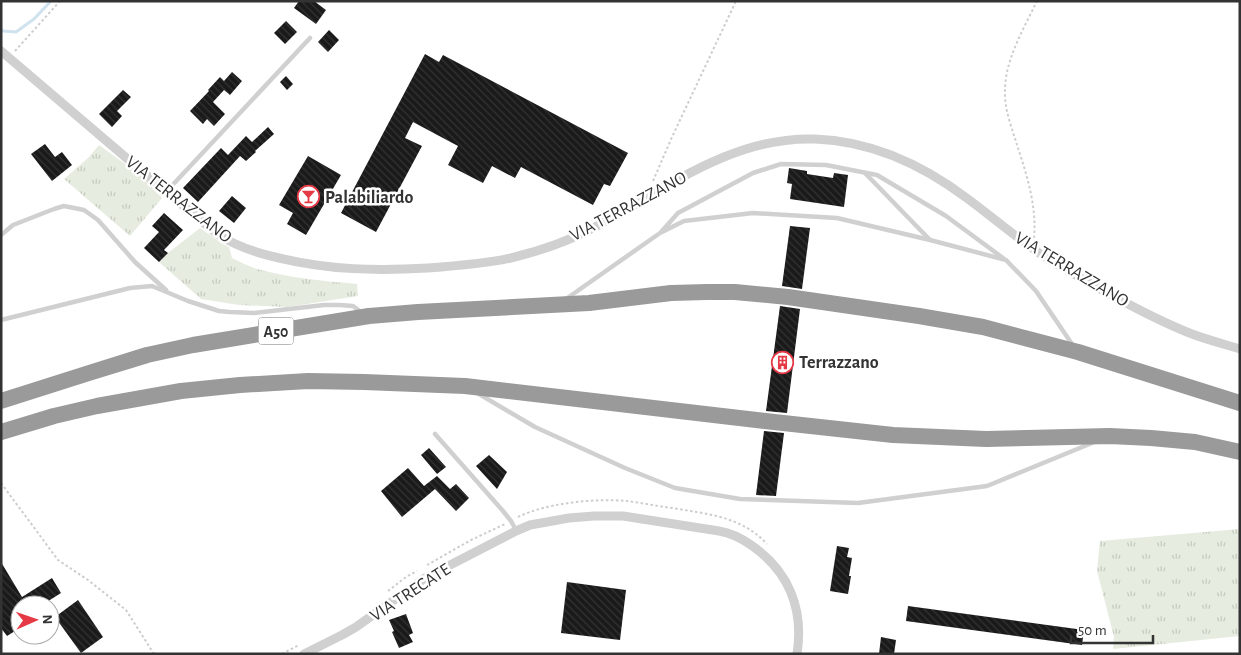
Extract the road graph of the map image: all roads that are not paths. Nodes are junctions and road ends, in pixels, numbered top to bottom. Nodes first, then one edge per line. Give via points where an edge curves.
1 (310, 38) dead end
2 (1, 51) edge
3 (864, 172) junction
4 (166, 192) junction
5 (660, 233) junction
6 (1, 234) edge
7 (930, 240) junction
8 (1006, 260) junction
9 (168, 293) junction
10 (558, 305) junction
11 (369, 316) junction
12 (1, 320) edge
13 (1240, 349) edge
14 (1078, 352) junction
15 (465, 386) junction
16 (1, 401) edge
17 (1240, 403) edge
18 (1, 432) edge
19 (435, 434) dead end
20 (1110, 436) junction
21 (1240, 452) edge
22 (516, 531) junction
23 (304, 654) edge
24 (797, 654) edge

1 - 4 lane
2 - 4 street, VIA TERRAZZANO
3 - 5 lane via 826,165 781,164 753,173 678,213
3 - 7 lane
3 - 8 lane via 877,175 946,216
4 - 13 street, VIA TERRAZZANO via 229,242 266,255 339,268 395,270 457,266 514,257 574,237 690,172 767,143 794,139 844,142 875,149 929,172 1048,259 1135,308 1191,334
5 - 7 lane via 684,221 753,213 837,218
5 - 10 lane
6 - 9 lane via 64,206 84,210 98,220 134,262
7 - 8 lane
8 - 14 lane via 1036,291
9 - 11 lane via 219,311 254,313 340,305 353,306
9 - 12 lane via 152,286 130,288
10 - 11 highway, A50
10 - 14 highway, A50 via 671,293 735,292 983,327
11 - 16 highway, A50 via 147,355
14 - 17 highway
15 - 18 highway via 308,381 240,385 180,391 97,406
15 - 20 highway via 893,434 986,439
15 - 20 lane via 535,427 625,468 675,488 740,499 858,503 987,486
19 - 22 lane via 511,521
20 - 21 highway via 1195,442
22 - 23 street, VIA TRECATE via 426,578 349,631
22 - 24 street, VIA TRECATE via 569,518 624,516 733,534 763,553 786,582 799,624

